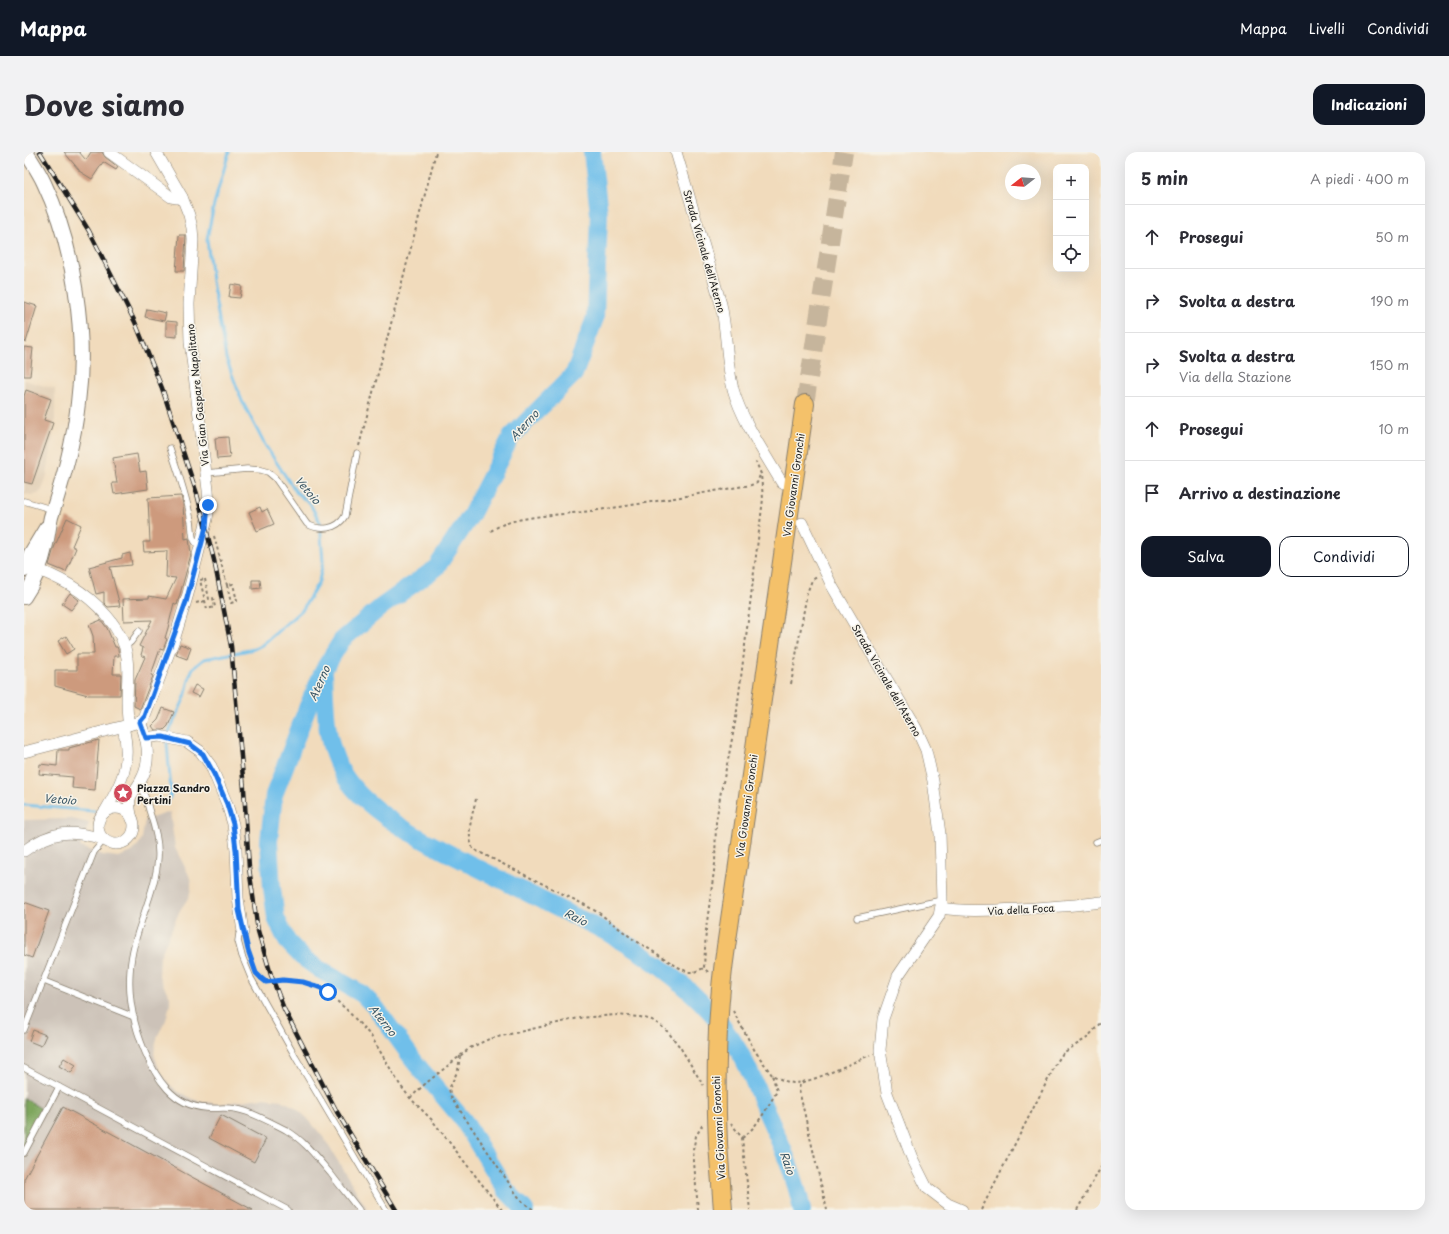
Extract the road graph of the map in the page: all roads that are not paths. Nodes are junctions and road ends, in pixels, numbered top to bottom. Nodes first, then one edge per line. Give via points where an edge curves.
1 (26, 152) edge
2 (109, 152) edge
3 (156, 152) edge
4 (676, 152) edge
5 (182, 197) junction
6 (805, 404) tunnel mouth
7 (170, 448) dead end
8 (357, 452) road end
9 (205, 473) junction
10 (782, 484) dead end
11 (24, 501) edge
12 (52, 515) junction
13 (802, 523) dead end
14 (200, 546) junction
15 (28, 568) edge
16 (24, 597) edge
17 (139, 632) dead end
18 (125, 647) junction
19 (140, 722) junction
20 (126, 726) junction
21 (146, 738) junction
22 (24, 752) edge
23 (122, 778) junction
24 (138, 786) junction
25 (103, 814) junction
26 (132, 819) junction
27 (103, 839) junction
28 (24, 851) edge
29 (1101, 902) edge
30 (942, 904) junction
31 (857, 918) dead end
32 (243, 932) joint
33 (44, 981) junction
34 (134, 1017) junction
35 (24, 1030) edge
36 (24, 1068) edge
37 (59, 1087) junction
38 (24, 1153) edge
39 (288, 1210) edge
40 (359, 1210) edge
41 (386, 1210) edge
42 (723, 1210) edge
43 (962, 1210) edge

1 - 12 street via 44,182 62,229 73,278 80,335 80,380 76,422
2 - 5 street via 171,197
3 - 5 street, Via Gian Gaspare Napolitano
4 - 10 street, Strada Vicinale dell'Aterno via 721,304 730,377 734,390 749,426
5 - 9 street, Via Gian Gaspare Napolitano via 189,215 192,234 190,342
6 - 42 highway, Via Giovanni Gronchi, bridge via 718,1013 716,1096
7 - 14 lane via 190,517 193,538
8 - 9 lane via 345,516 337,525 325,528 307,524 268,472 246,469
9 - 14 street, Via Gian Gaspare Napolitano via 207,523
11 - 12 lane
12 - 15 street via 34,548
13 - 30 street, Strada Vicinale dell'Aterno via 825,573 916,728 926,750 940,834
14 - 19 street, Via Gian Gaspare Napolitano via 182,617 145,716
15 - 16 street
15 - 18 street via 64,582 89,599 114,626
17 - 18 lane
18 - 20 street via 128,664
19 - 20 street
19 - 21 street
20 - 22 street
20 - 23 street via 127,753
21 - 24 street via 147,764
21 - 32 street via 167,738 190,744 203,754 214,774 227,804 235,840 238,898
23 - 24 street via 122,786 126,790 133,790
23 - 25 street
24 - 26 street via 129,800
24 - 34 lane via 144,794 154,825 158,856 132,956 130,989
25 - 26 street via 118,808 128,813
25 - 27 street via 98,827
26 - 27 street via 134,831 127,841 115,845
27 - 28 street via 66,832 42,840
27 - 33 lane via 94,852
29 - 30 street, Via della Foca via 982,911 958,911
30 - 31 lane
30 - 43 street, Strada Vicinale dell'Aterno via 939,916 898,976 883,1019 880,1050 887,1093 912,1158 927,1188 948,1204
32 - 41 lane via 238,935 238,941 251,978
33 - 34 lane
33 - 35 lane
34 - 40 lane via 154,1071 173,1095 195,1107 244,1111 293,1134 313,1152
36 - 37 lane
37 - 38 lane
37 - 39 lane

